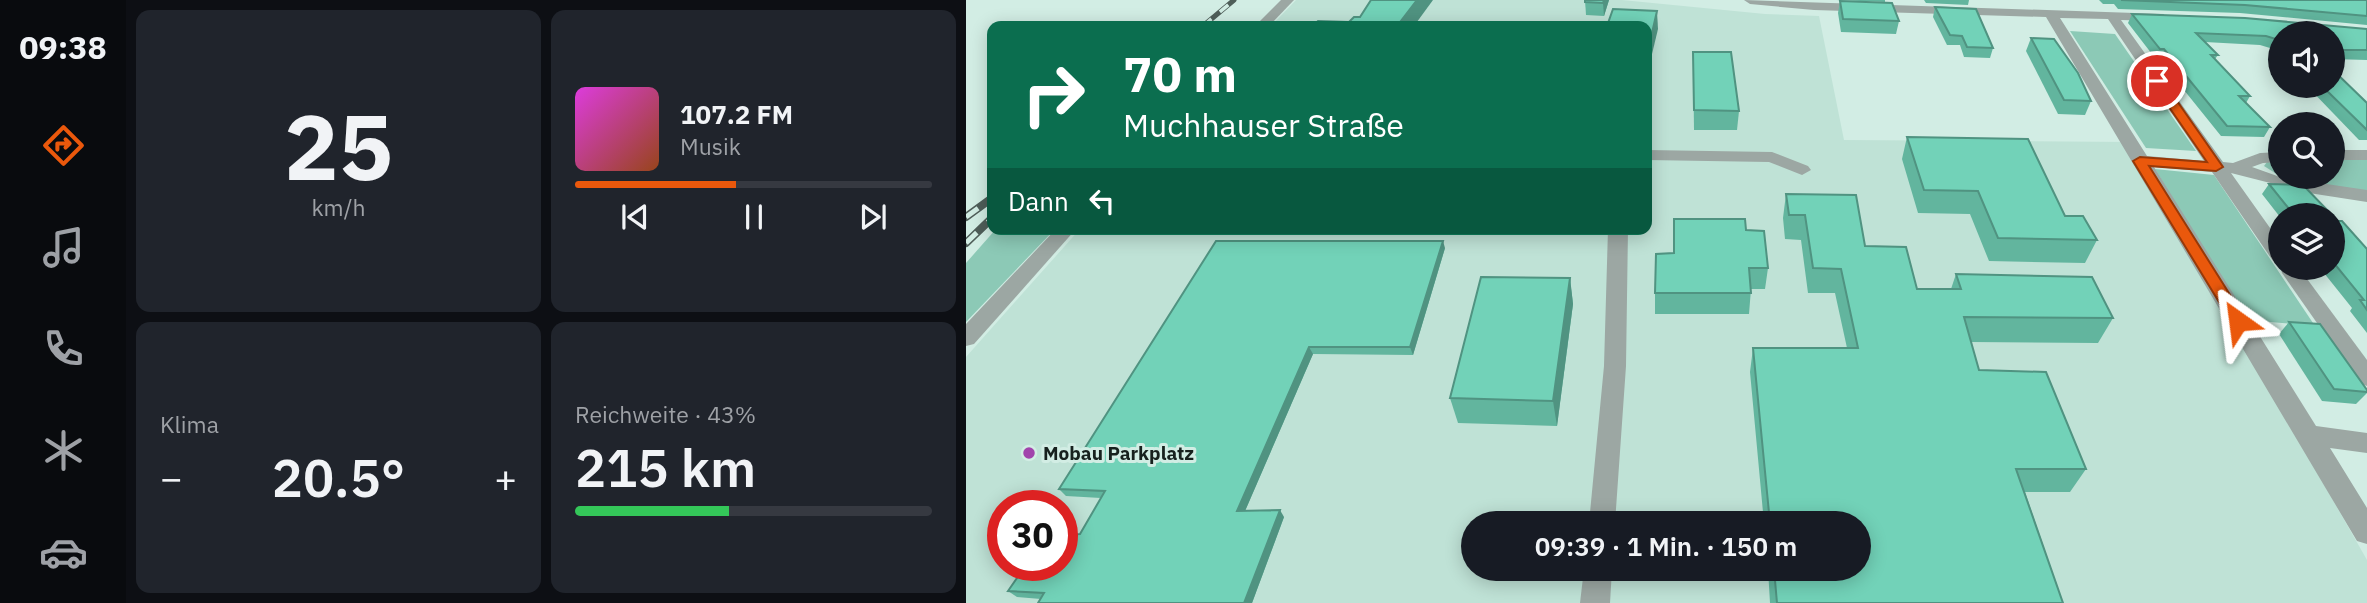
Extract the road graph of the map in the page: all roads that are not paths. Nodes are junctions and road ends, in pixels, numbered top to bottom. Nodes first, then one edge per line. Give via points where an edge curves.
1 (1288, 0) edge
2 (1750, 0) edge
3 (1905, 5) edge
4 (2051, 14) junction
5 (2112, 16) junction
6 (2176, 18) edge
7 (1267, 21) edge
8 (1652, 155) edge
9 (2345, 155) edge
10 (2367, 155) edge
11 (2268, 158) edge
12 (2140, 161) junction
13 (2216, 167) junction
14 (2235, 168) junction
15 (1802, 170) dead end
16 (2367, 196) edge
17 (1061, 235) edge
18 (1618, 235) edge
19 (2268, 239) edge
20 (2298, 280) edge
21 (966, 338) edge
22 (2367, 377) edge
23 (2309, 435) junction
24 (2367, 443) edge
25 (1603, 511) edge
26 (2367, 532) edge
27 (1597, 581) edge
28 (1595, 603) edge

1 - 7 street
2 - 3 street via 1814,6
3 - 4 street
4 - 5 street
4 - 12 street
5 - 6 street
5 - 13 street
8 - 15 street via 1772,157
9 - 10 street
11 - 14 street
12 - 13 street
12 - 23 street
13 - 14 street
13 - 19 street
14 - 16 street via 2309,188
17 - 21 street
18 - 25 street via 1615,366
20 - 22 street
23 - 24 street
23 - 26 street
27 - 28 street

